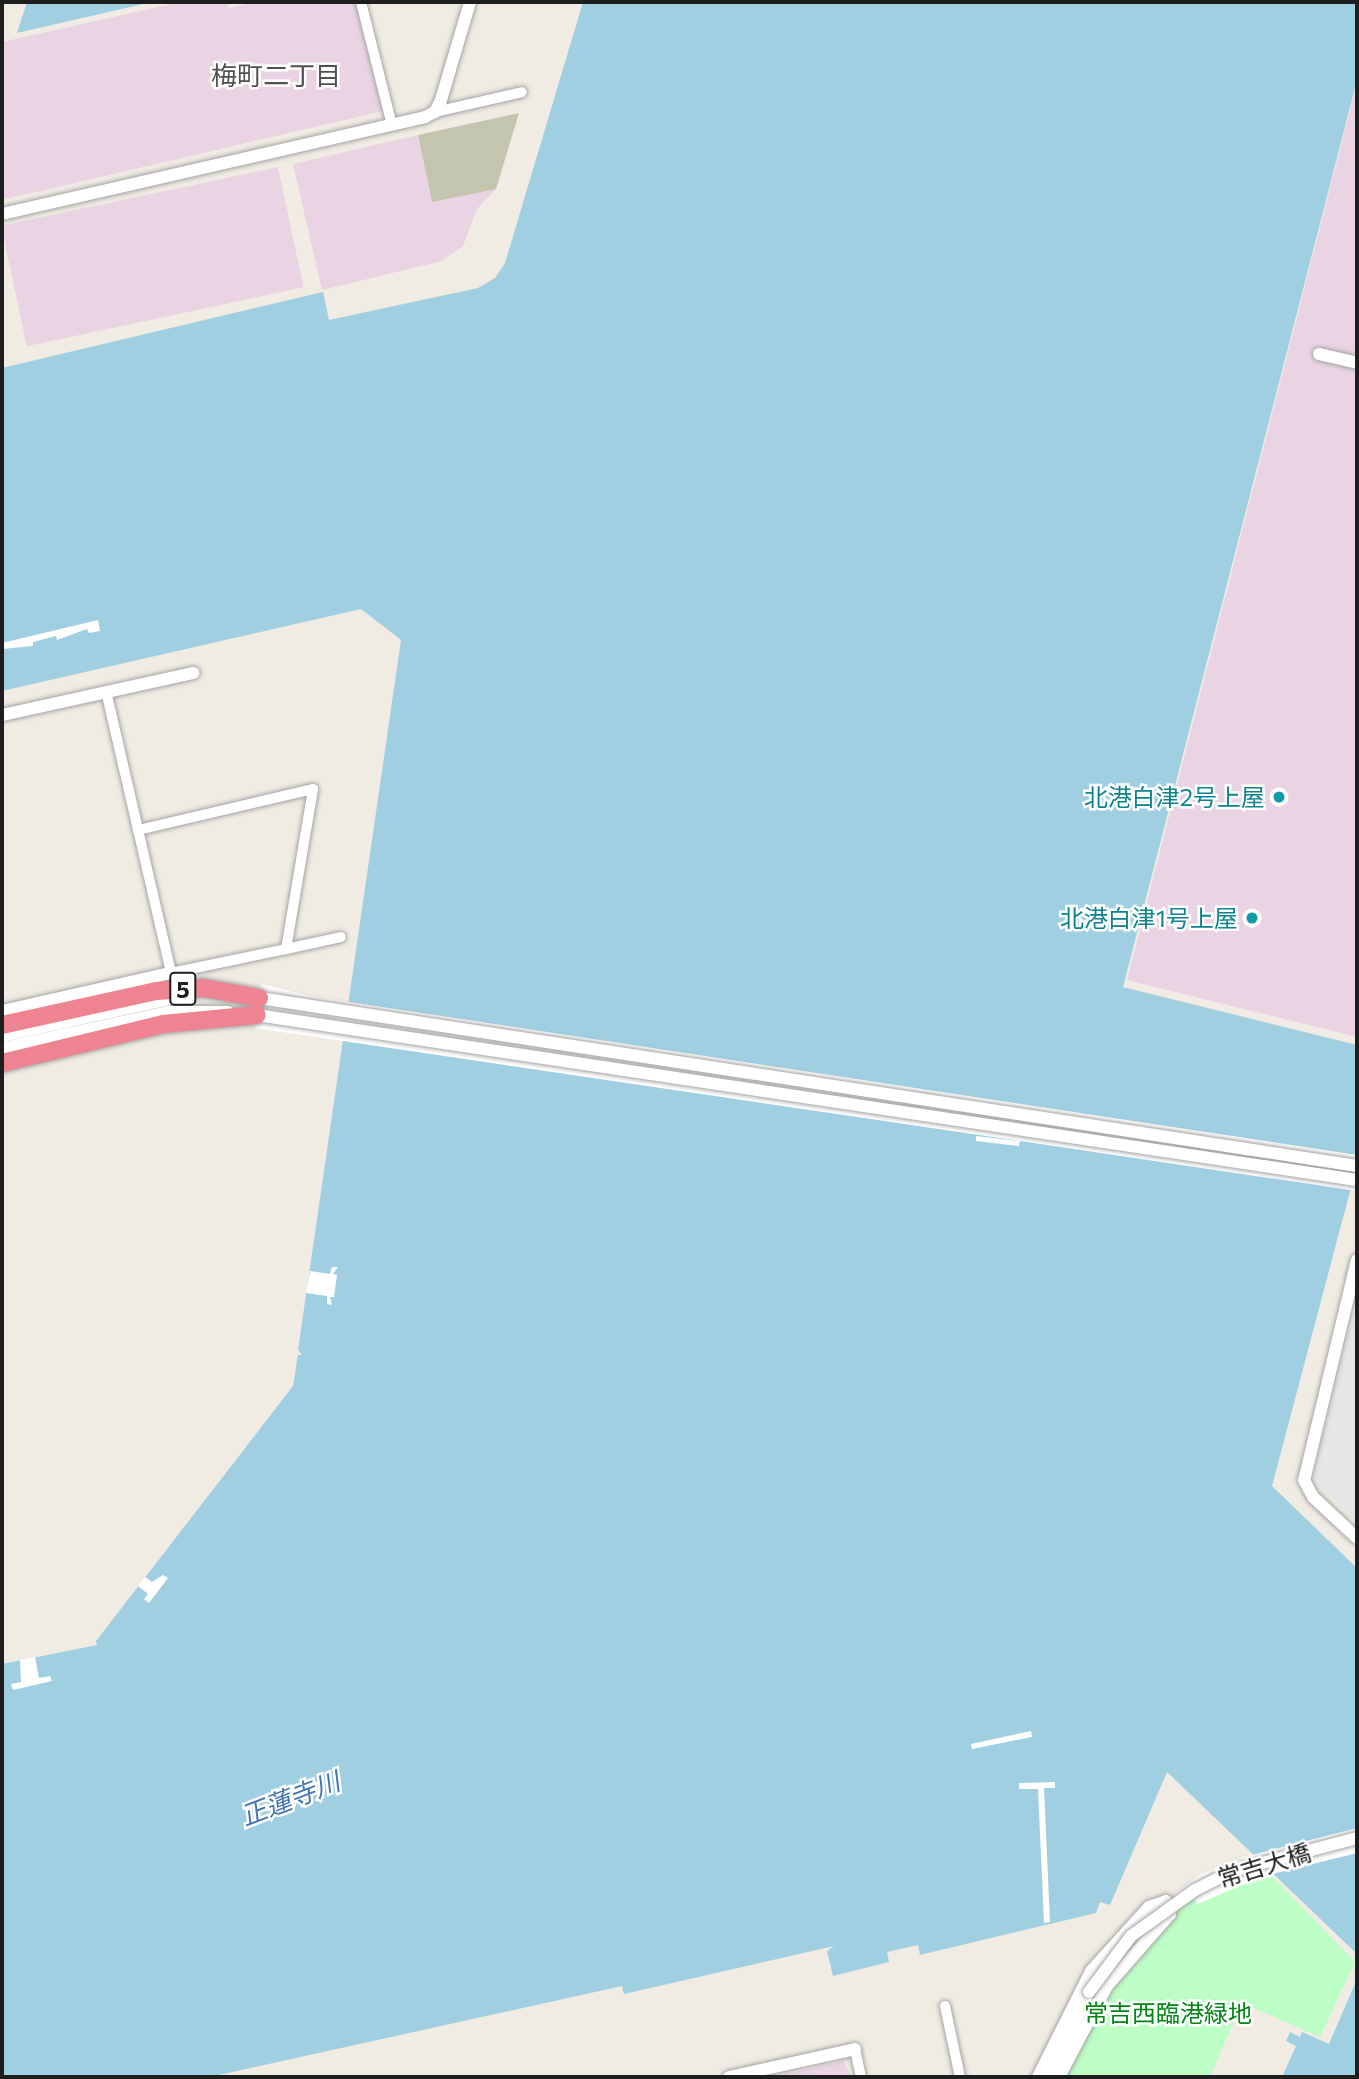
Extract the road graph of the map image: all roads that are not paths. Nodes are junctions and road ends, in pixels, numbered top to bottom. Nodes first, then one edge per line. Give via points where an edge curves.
1 (361, 2) edge
2 (470, 2) edge
3 (522, 92) dead end
4 (435, 112) junction
5 (392, 125) junction
6 (2, 214) edge
7 (1320, 354) dead end
8 (1357, 363) edge
9 (193, 673) dead end
10 (106, 691) junction
11 (2, 715) edge
12 (138, 830) junction
13 (341, 937) dead end
14 (286, 949) junction
15 (171, 973) junction
16 (258, 1006) junction
17 (2, 1011) edge
18 (2, 1026) edge
19 (2, 1036) edge
20 (2, 1048) edge
21 (2, 1063) edge
22 (1357, 1166) edge
23 (1357, 1180) edge
24 (1357, 1259) edge
25 (1357, 1538) edge
26 (1357, 1838) edge
27 (945, 2006) dead end
28 (855, 2049) joint
29 (729, 2077) edge
30 (861, 2077) edge
31 (960, 2077) edge
32 (1038, 2077) edge
33 (1049, 2077) edge
34 (1059, 2077) edge

1 - 5 street
2 - 4 street
3 - 4 street
4 - 5 street
5 - 6 street
7 - 8 street
9 - 10 street
10 - 11 street
10 - 12 street
12 - 14 street via 313,789
12 - 15 street
13 - 14 street
14 - 15 street
15 - 17 street
16 - 18 highway, 5 via 204,988 156,991
16 - 19 street via 167,999
16 - 20 street via 169,1012
16 - 21 highway, 5
16 - 22 street
16 - 23 street
24 - 25 street via 1304,1480 1313,1497
26 - 33 street, 常吉大橋, bridge via 1233,1871 1195,1889 1131,1937 1089,1992
27 - 31 street
28 - 29 street
28 - 30 street
32 - 34 street via 1077,1993 1098,1961 1149,1907 1166,1900 1170,1914 1107,1986

